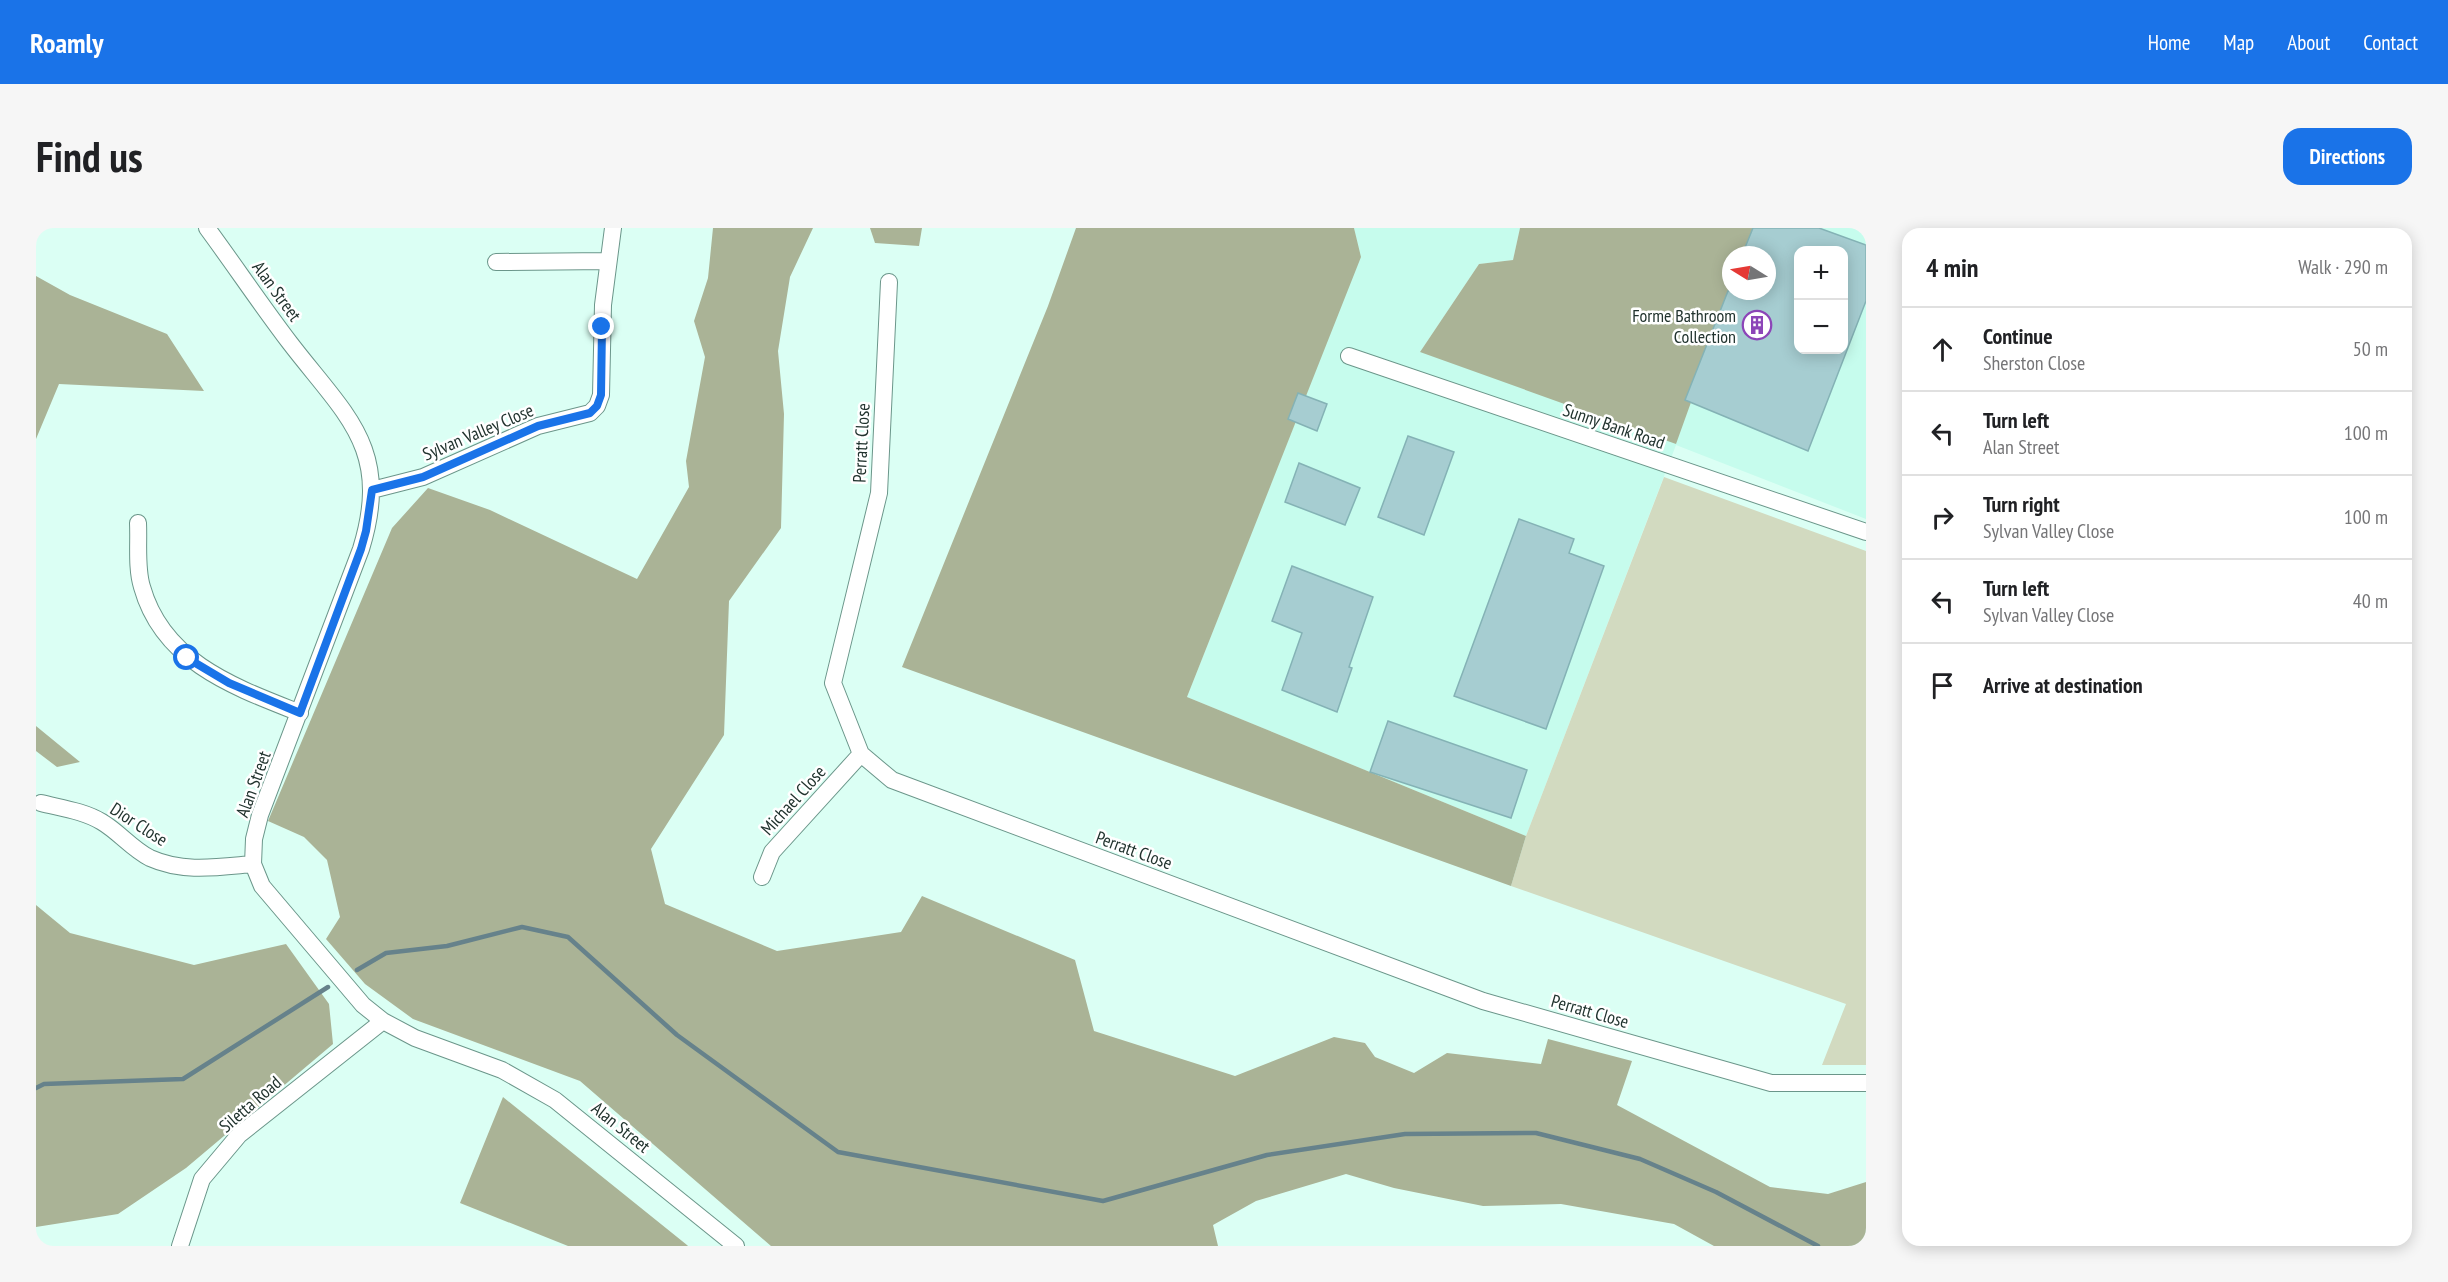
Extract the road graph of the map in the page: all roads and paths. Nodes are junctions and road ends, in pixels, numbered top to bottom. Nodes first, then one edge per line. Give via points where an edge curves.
1 (207, 228) edge
2 (613, 228) edge
3 (608, 261) junction
4 (496, 262) dead end
5 (888, 282) dead end
6 (1349, 356) dead end
7 (372, 490) junction
8 (138, 523) dead end
9 (1866, 532) edge
10 (300, 713) junction
11 (861, 754) junction
12 (41, 803) dead end
13 (254, 864) junction
14 (762, 877) dead end
15 (383, 1021) junction
16 (1866, 1083) edge
17 (180, 1246) edge
18 (736, 1246) edge

1 - 7 street, Alan Street via 349,417 360,435
2 - 3 street, Sylvan Valley Close
3 - 4 street
3 - 7 street, Sylvan Valley Close via 601,395 590,413 538,426 423,477
5 - 11 street, Perratt Close via 879,493 833,683
6 - 9 street, Sunny Bank Road
7 - 10 street, Alan Street via 361,549
8 - 10 street via 141,586 157,625 187,658 229,683
10 - 13 street, Alan Street via 260,815 254,839
11 - 14 street, Michael Close via 772,852
11 - 16 street, Perratt Close via 892,780 1483,1001 1771,1083
12 - 13 street, Dior Close via 101,821 148,857 172,865 196,869
13 - 15 street, Alan Street via 262,886 336,975
15 - 17 street, Siletta Road via 240,1134 202,1179
15 - 18 street, Alan Street via 415,1038 502,1070 555,1100

